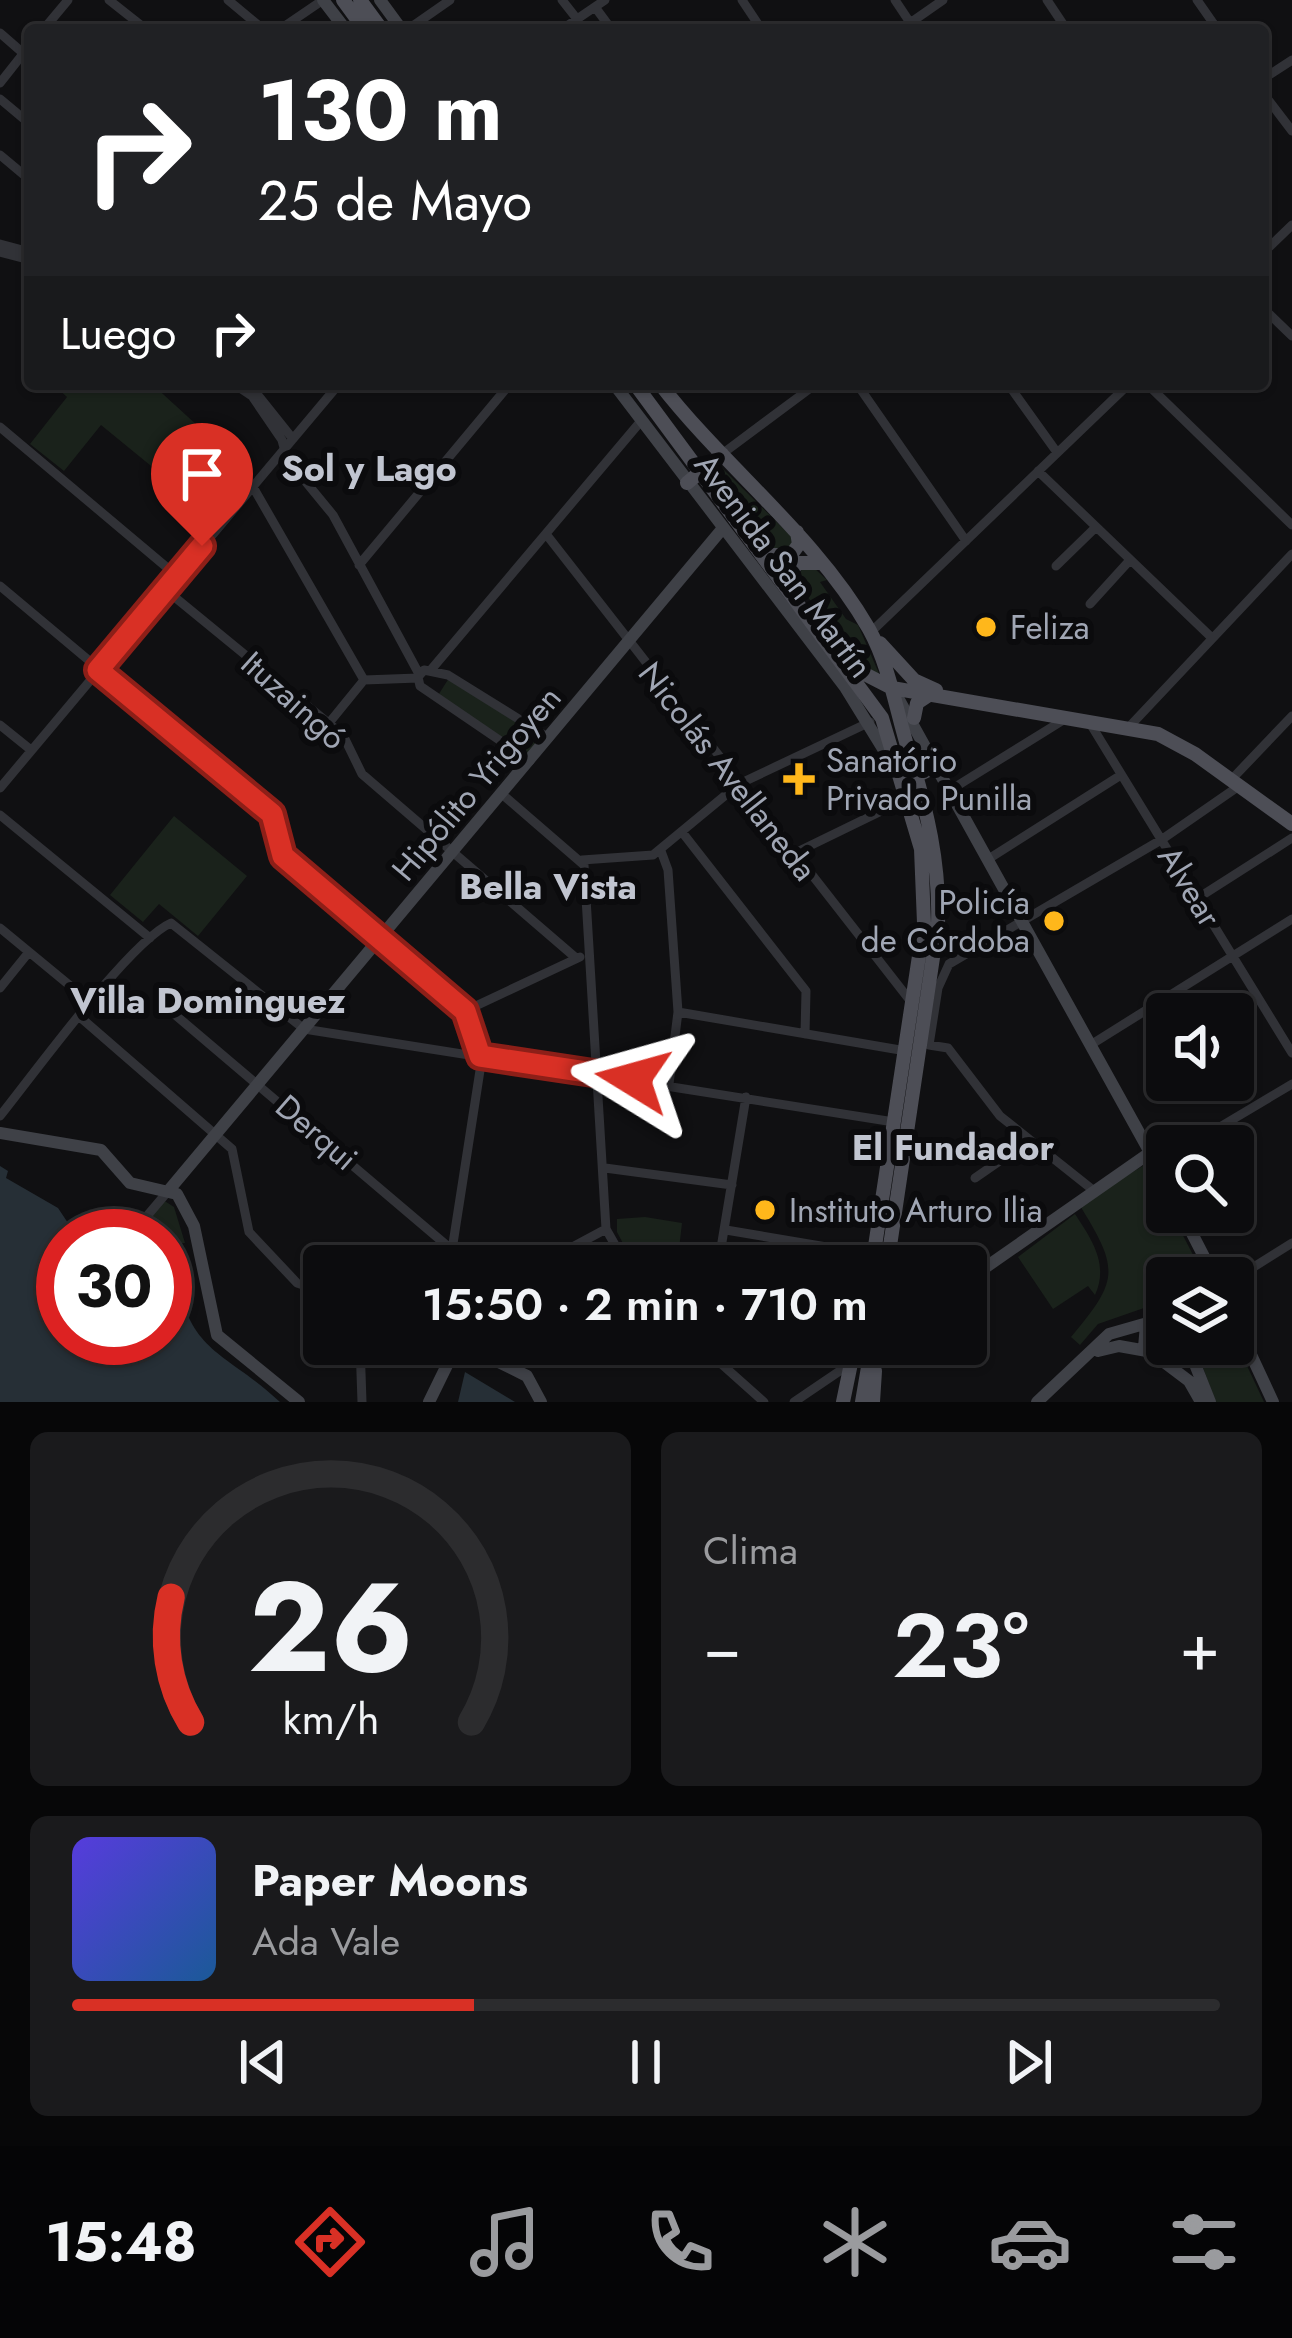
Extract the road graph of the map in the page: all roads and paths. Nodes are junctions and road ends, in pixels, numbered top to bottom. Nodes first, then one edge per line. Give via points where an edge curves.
1 (68, 0) edge
2 (109, 0) edge
3 (228, 0) edge
4 (323, 0) edge
5 (380, 0) edge
6 (450, 0) edge
7 (562, 0) edge
8 (943, 0) edge
9 (349, 1) edge
10 (600, 3) edge
11 (578, 19) junction
12 (48, 24) edge
13 (139, 24) edge
14 (257, 24) edge
15 (288, 24) edge
16 (341, 24) edge
17 (375, 24) edge
18 (399, 24) edge
19 (413, 24) edge
20 (570, 24) edge
21 (913, 24) edge
22 (24, 53) edge
23 (0, 83) edge
24 (0, 100) edge
25 (1269, 101) edge
26 (24, 119) edge
27 (1292, 131) edge
28 (0, 155) edge
29 (24, 175) edge
30 (1292, 225) edge
31 (1269, 247) edge
32 (1269, 314) edge
33 (1292, 336) edge
34 (242, 390) edge
35 (254, 390) edge
36 (334, 390) edge
37 (505, 390) edge
38 (618, 390) edge
39 (638, 390) edge
40 (640, 390) edge
41 (665, 390) edge
42 (808, 390) edge
43 (861, 390) edge
44 (1012, 390) edge
45 (1123, 390) edge
46 (1153, 390) edge
47 (640, 420) junction
48 (666, 425) junction
49 (0, 428) edge
50 (293, 439) junction
51 (284, 449) junction
52 (1056, 452) junction
53 (722, 454) junction
54 (704, 469) junction
55 (1038, 471) junction
56 (687, 483) junction
57 (253, 487) junction
58 (771, 503) junction
59 (1292, 526) edge
60 (723, 528) junction
61 (1095, 528) junction
62 (797, 532) junction
63 (546, 534) junction
64 (966, 541) junction
65 (1292, 554) edge
66 (765, 555) junction
67 (1130, 560) junction
68 (822, 563) junction
69 (359, 565) junction
70 (1056, 566) dead end
71 (177, 576) junction
72 (770, 576) junction
73 (0, 586) edge
74 (166, 590) junction
75 (792, 592) junction
76 (1090, 604) dead end
77 (871, 632) junction
78 (817, 638) junction
79 (1211, 638) junction
80 (628, 642) junction
81 (838, 654) junction
82 (98, 670) junction
83 (424, 676) junction
84 (364, 680) junction
85 (892, 688) junction
86 (939, 695) junction
87 (1070, 716) junction
88 (1292, 716) edge
89 (914, 718) junction
90 (1087, 719) junction
91 (870, 722) junction
92 (328, 723) junction
93 (0, 724) edge
94 (1129, 727) junction
95 (549, 738) junction
96 (31, 750) junction
97 (530, 761) junction
98 (939, 765) junction
99 (1121, 775) junction
100 (1235, 783) junction
101 (739, 784) junction
102 (0, 788) edge
103 (952, 789) junction
104 (910, 792) junction
105 (502, 795) junction
106 (0, 815) edge
107 (1292, 824) edge
108 (682, 832) junction
109 (1292, 838) edge
110 (1161, 840) junction
111 (661, 851) junction
112 (454, 852) junction
113 (793, 854) junction
114 (990, 857) junction
115 (583, 860) junction
116 (1198, 898) junction
117 (1292, 919) edge
118 (1027, 922) junction
119 (0, 928) edge
120 (150, 938) junction
121 (381, 939) junction
122 (29, 952) junction
123 (589, 956) junction
124 (1234, 956) junction
125 (576, 958) junction
126 (0, 988) edge
127 (160, 1002) dead end
128 (91, 1003) junction
129 (913, 1005) junction
130 (465, 1011) junction
131 (678, 1012) junction
132 (80, 1017) junction
133 (304, 1029) junction
134 (805, 1034) junction
135 (1092, 1044) junction
136 (928, 1045) junction
137 (906, 1051) junction
138 (1292, 1053) edge
139 (480, 1056) junction
140 (597, 1074) junction
141 (916, 1079) junction
142 (258, 1082) junction
143 (669, 1084) junction
144 (1292, 1084) edge
145 (746, 1097) junction
146 (914, 1099) junction
147 (0, 1116) edge
148 (894, 1122) junction
149 (1223, 1125) edge
150 (0, 1132) edge
151 (214, 1134) junction
152 (1146, 1137) edge
153 (1027, 1142) junction
154 (1146, 1165) edge
155 (605, 1168) junction
156 (975, 1178) dead end
157 (732, 1186) junction
158 (169, 1190) junction
159 (1093, 1190) junction
160 (899, 1192) junction
161 (153, 1209) edge
162 (606, 1228) junction
163 (726, 1230) junction
164 (1292, 1243) edge
165 (446, 1245) edge
166 (453, 1245) edge
167 (575, 1245) edge
168 (615, 1245) edge
169 (723, 1245) edge
170 (801, 1245) edge
171 (882, 1245) edge
172 (884, 1245) edge
173 (987, 1266) edge
174 (1254, 1267) edge
175 (303, 1284) edge
176 (1146, 1323) edge
177 (1146, 1353) edge
178 (1089, 1357) junction
179 (1254, 1360) edge
180 (361, 1365) edge
181 (723, 1365) edge
182 (849, 1365) edge
183 (850, 1365) edge
184 (866, 1365) edge
185 (871, 1365) edge
186 (1166, 1365) edge
187 (1193, 1365) edge
188 (299, 1402) edge
189 (362, 1402) edge
190 (429, 1402) edge
191 (541, 1402) edge
192 (764, 1402) edge
193 (794, 1402) edge
194 (843, 1402) edge
195 (858, 1402) edge
196 (873, 1402) edge
197 (1037, 1402) edge
198 (1201, 1402) edge
199 (1210, 1402) edge
200 (1274, 1402) edge

1 - 12 street
2 - 13 street
3 - 14 street
4 - 9 main road
4 - 15 street
4 - 16 main road
5 - 18 main road
6 - 19 street
7 - 11 street
8 - 21 street
9 - 17 main road
10 - 11 street
11 - 20 street
22 - 23 street
24 - 26 street
25 - 27 street
28 - 29 street
30 - 31 street
32 - 33 street
34 - 51 street
35 - 50 street
36 - 50 street
37 - 69 street
38 - 47 main road, Avenida San Martín
39 - 47 main road
40 - 48 main road
41 - 53 main road
42 - 53 street
43 - 64 street
44 - 52 street
45 - 52 street
46 - 59 street
47 - 48 main road
47 - 56 main road, Avenida San Martín
47 - 63 street
48 - 54 main road
49 - 71 street
50 - 51 street
51 - 57 street
51 - 69 street
52 - 55 street
53 - 54 main road
53 - 58 main road
54 - 56 main road
54 - 58 main road via 722,464
54 - 66 main road
55 - 61 street
55 - 64 street
56 - 60 main road, Avenida San Martín
57 - 71 street
57 - 84 street
58 - 62 main road
60 - 72 main road, Avenida San Martín
60 - 80 main road, Hipólito Yrigoyen
61 - 67 street
61 - 70 street
62 - 66 main road via 791,556
62 - 68 main road
63 - 80 street, Nicolás Avellaneda
63 - 83 street
64 - 77 street
65 - 79 street
66 - 72 main road
67 - 76 street
67 - 79 street
68 - 75 main road via 796,563
68 - 77 main road
69 - 83 street
71 - 74 street
72 - 75 main road
72 - 78 main road, Avenida San Martín
73 - 82 street
74 - 82 street
74 - 92 street, Ituzaingó
75 - 78 main road
77 - 85 main road
77 - 86 main road
78 - 81 main road
78 - 91 main road, Avenida San Martín
79 - 94 street
80 - 95 main road, Hipólito Yrigoyen
80 - 101 street, Nicolás Avellaneda
81 - 85 main road
81 - 104 main road via 882,718
82 - 96 street
82 - 121 street via 272,814 283,856
83 - 84 street
83 - 95 street via 448,676
83 - 97 street
84 - 92 street
85 - 86 main road
85 - 89 main road, Avenida San Martín
85 - 104 main road
86 - 87 main road
86 - 89 main road via 920,699
87 - 90 main road
87 - 103 street
88 - 100 street
89 - 98 main road, Avenida San Martín
90 - 94 main road
90 - 99 street, Alvear
91 - 101 street
91 - 104 main road, Avenida San Martín
92 - 112 street, Ituzaingó via 351,745 362,774
93 - 96 street
94 - 100 main road via 1170,740
95 - 97 main road, Hipólito Yrigoyen
96 - 102 street
97 - 105 main road, Hipólito Yrigoyen
98 - 103 main road, Avenida San Martín
98 - 104 main road
99 - 110 street, Alvear
99 - 114 street
100 - 107 main road
100 - 110 street
101 - 108 street
101 - 113 street, Nicolás Avellaneda
103 - 114 main road, Avenida San Martín
104 - 113 street
104 - 129 main road via 925,898
104 - 141 main road via 934,849 939,895
105 - 112 main road, Hipólito Yrigoyen
105 - 115 street
106 - 120 street
108 - 111 street
108 - 134 street via 806,991
109 - 116 street
110 - 116 street, Alvear
110 - 118 street
111 - 115 street
111 - 131 street
112 - 121 main road, Hipólito Yrigoyen
112 - 125 street, Ituzaingó
113 - 129 street, Nicolás Avellaneda
114 - 118 main road, Avenida San Martín
115 - 123 street
116 - 124 street, Alvear
117 - 124 street
118 - 135 main road, Avenida San Martín
118 - 136 street via 944,970
119 - 122 street
120 - 128 street
120 - 133 street via 171,923
121 - 130 street
121 - 133 main road, Hipólito Yrigoyen
122 - 126 street
122 - 128 street
123 - 125 street
123 - 140 street
124 - 135 street
124 - 138 street, Alvear
125 - 130 street
127 - 142 street, Derqui
128 - 132 street
129 - 137 main road
129 - 141 main road
130 - 139 street
131 - 134 street
131 - 143 street
132 - 147 street
132 - 151 street
133 - 139 street
133 - 142 main road, Hipólito Yrigoyen
134 - 137 street
135 - 152 main road, Avenida San Martín
136 - 146 main road
136 - 153 street via 948,1048
137 - 148 main road
139 - 140 street
139 - 166 street
140 - 143 street
140 - 155 street
141 - 146 main road
142 - 151 main road, Hipólito Yrigoyen
142 - 165 street, Derqui
143 - 145 street
144 - 149 street
145 - 148 street
145 - 157 street
146 - 160 main road
148 - 160 main road via 902,1128
148 - 171 main road
150 - 158 main road via 101,1150 130,1183
151 - 158 main road, Hipólito Yrigoyen
151 - 175 street via 238,1159 249,1232
153 - 156 street
153 - 159 street
154 - 159 main road
155 - 157 street
155 - 162 street
157 - 163 street
158 - 161 street, Hipólito Yrigoyen
158 - 188 main road via 194,1226 217,1335
159 - 173 main road
160 - 172 main road
162 - 167 street
162 - 168 street
163 - 169 street
163 - 170 street
164 - 174 street
176 - 178 main road via 1117,1330
177 - 178 main road via 1111,1346
178 - 197 main road
179 - 200 main road
180 - 189 street
181 - 192 street
182 - 193 street
183 - 194 main road
184 - 195 main road
185 - 196 main road
186 - 198 main road
187 - 199 main road
190 - 191 main road via 451,1357 466,1346 527,1376

